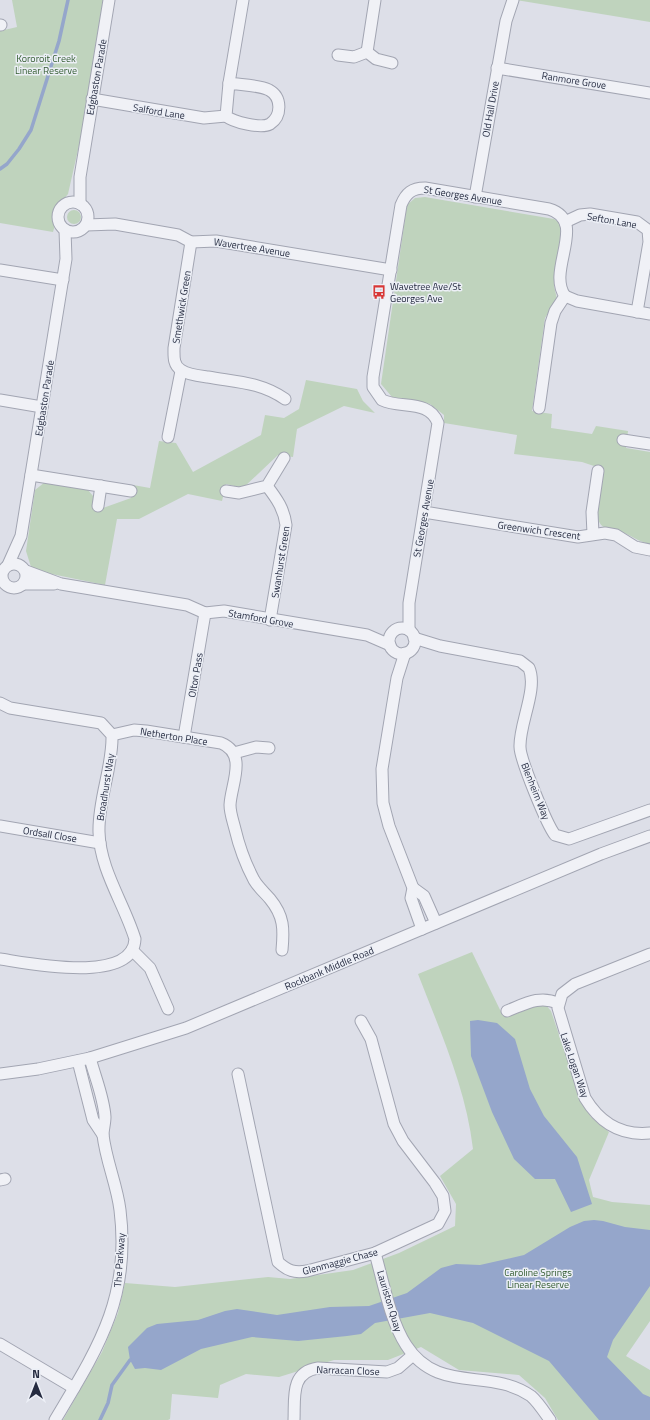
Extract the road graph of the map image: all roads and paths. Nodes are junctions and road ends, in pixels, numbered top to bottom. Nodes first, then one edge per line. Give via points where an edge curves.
1 (109, 0) edge
2 (243, 0) edge
3 (375, 0) edge
4 (504, 0) edge
5 (513, 0) edge
6 (506, 21) junction
7 (367, 52) junction
8 (338, 56) dead end
9 (392, 63) dead end
10 (497, 68) junction
11 (229, 83) junction
12 (650, 93) edge
13 (92, 99) junction
14 (226, 116) junction
15 (476, 197) junction
16 (79, 206) junction
17 (565, 222) junction
18 (115, 224) junction
19 (82, 228) junction
20 (65, 230) junction
21 (191, 242) junction
22 (66, 259) junction
23 (0, 270) edge
24 (391, 270) junction
25 (63, 280) junction
26 (565, 296) junction
27 (637, 312) junction
28 (650, 314) edge
29 (181, 370) junction
30 (285, 398) dead end
31 (0, 400) edge
32 (42, 407) junction
33 (539, 408) dead end
34 (168, 437) dead end
35 (623, 440) dead end
36 (650, 444) edge
37 (284, 458) dead end
38 (598, 471) dead end
39 (31, 475) junction
40 (101, 486) junction
41 (267, 486) junction
42 (131, 491) dead end
43 (226, 491) dead end
44 (98, 506) dead end
45 (424, 512) junction
46 (593, 534) junction
47 (20, 536) junction
48 (650, 550) edge
49 (8, 565) junction
50 (24, 569) junction
51 (1, 576) edge
52 (24, 584) junction
53 (61, 584) junction
54 (4, 588) edge
55 (205, 613) junction
56 (270, 620) junction
57 (402, 641) junction
58 (0, 704) edge
59 (112, 735) junction
60 (184, 737) junction
61 (268, 748) dead end
62 (234, 753) junction
63 (650, 810) edge
64 (0, 826) edge
65 (650, 836) edge
66 (100, 842) junction
67 (413, 888) junction
68 (436, 923) junction
69 (422, 929) junction
70 (132, 950) junction
71 (282, 950) dead end
72 (650, 954) edge
73 (0, 959) edge
74 (558, 1003) junction
75 (168, 1009) dead end
76 (507, 1011) dead end
77 (361, 1021) dead end
78 (90, 1058) junction
79 (78, 1061) junction
80 (0, 1074) edge
81 (238, 1074) dead end
82 (650, 1133) edge
83 (103, 1135) junction
84 (375, 1253) junction
85 (0, 1344) edge
86 (413, 1355) junction
87 (74, 1388) junction
88 (55, 1420) edge
89 (294, 1420) edge
90 (550, 1420) edge

1 - 13 street, Edgbaston Parade
2 - 11 street
3 - 7 street
4 - 6 street, Old Hall Drive
5 - 6 street, Old Hall Drive
6 - 10 street, Old Hall Drive
7 - 8 street via 354,57
7 - 9 street via 376,59
10 - 12 street, Ranmore Grove
10 - 15 street, Old Hall Drive
11 - 14 street
11 - 14 street via 267,89 277,98 279,111 270,124 264,126 232,121
13 - 14 street, Salford Lane via 204,118
13 - 16 street, Edgbaston Parade via 80,177
15 - 17 street, St Georges Avenue via 549,209 559,212
15 - 24 street, St Georges Avenue via 425,188 409,191 401,205
16 - 18 street, Wavertree Avenue
16 - 19 street via 88,216
16 - 20 street via 62,207 58,215 59,224
17 - 26 street via 566,238 559,277 561,291
17 - 27 street, Sefton Lane via 580,215 590,214 637,222 648,230 649,242
18 - 19 street, Wavertree Avenue
18 - 21 street, Wavertree Avenue via 178,235
19 - 20 street
19 - 22 street, Edgbaston Parade
20 - 22 street, Edgbaston Parade
21 - 24 street, Wavertree Avenue via 216,241
21 - 29 street, Smethwick Green via 174,354 176,365
22 - 25 street, Edgbaston Parade
23 - 25 street
24 - 45 street, St Georges Avenue via 372,378 373,387 387,402 424,408 436,417 438,430
25 - 32 street, Edgbaston Parade
26 - 27 street via 576,301
26 - 33 street via 551,323
27 - 28 street
29 - 30 street via 195,375 263,386
29 - 34 street
31 - 32 street
32 - 39 street, Edgbaston Parade
35 - 36 street
37 - 41 street
38 - 46 street via 592,512
39 - 40 street
39 - 47 street, Edgbaston Parade
40 - 42 street
40 - 44 street
41 - 43 street via 240,493
41 - 56 street, Swanhurst Green via 285,513 286,525
45 - 46 street, Greenwich Crescent via 578,537
45 - 57 street, St Georges Avenue
46 - 48 street, Greenwich Crescent via 616,535 635,547
47 - 49 street, Edgbaston Parade
47 - 50 street, Edgbaston Parade
49 - 50 street via 16,564
49 - 51 street
50 - 52 street via 27,578
50 - 53 street, Stamford Grove
51 - 54 street
52 - 53 street, Stamford Grove
52 - 54 street via 17,588
53 - 55 street, Stamford Grove via 188,605
55 - 56 street, Stamford Grove via 224,611
55 - 60 street, Olton Pass
56 - 57 street, Stamford Grove
57 - 63 street, Blenheim Way via 520,661 529,668 531,685 520,747 524,766 555,835 569,839
57 - 67 street, St Georges Avenue via 382,769 383,803
58 - 59 street via 101,724
59 - 60 street, Netherton Place via 134,730
59 - 66 street, Broadhurst Way via 99,818
60 - 62 street, Netherton Place via 221,743
61 - 62 street via 256,746
62 - 71 street via 237,765 230,811 237,838 254,880 274,903 282,919
64 - 66 street, Ordsall Close
65 - 68 street, Rockbank Middle Road
66 - 70 street, Broadhurst Way via 108,874 135,938
67 - 68 street, St Georges Avenue via 424,896
67 - 69 street, St Georges Avenue via 411,898
68 - 69 street, Rockbank Middle Road
69 - 78 street, Rockbank Middle Road via 186,1028
70 - 73 street via 120,960 86,968 54,967
70 - 75 street via 150,968
72 - 74 street via 575,984 562,994
74 - 76 street via 536,999
74 - 82 street, Lake Logan Way via 558,1014 585,1098 593,1111 601,1120 613,1127 629,1133
77 - 84 street, Glenmaggie Chase via 372,1039 394,1124 403,1141 443,1196 445,1211 438,1224
78 - 79 street, Rockbank Middle Road
78 - 83 street, The Parkway via 105,1117
79 - 80 street, Rockbank Middle Road
79 - 83 street, The Parkway via 93,1120
81 - 84 street, Glenmaggie Chase via 278,1262 287,1270 302,1272
83 - 87 street, The Parkway via 122,1223 120,1273 107,1325 89,1364
84 - 86 street, Lauriston Quay via 396,1324
85 - 87 street
86 - 89 street, Narracan Close via 398,1368 387,1372 318,1368 308,1370 299,1377 295,1388
86 - 90 street, Lauriston Quay via 438,1374 505,1383 532,1397
87 - 88 street, The Parkway

